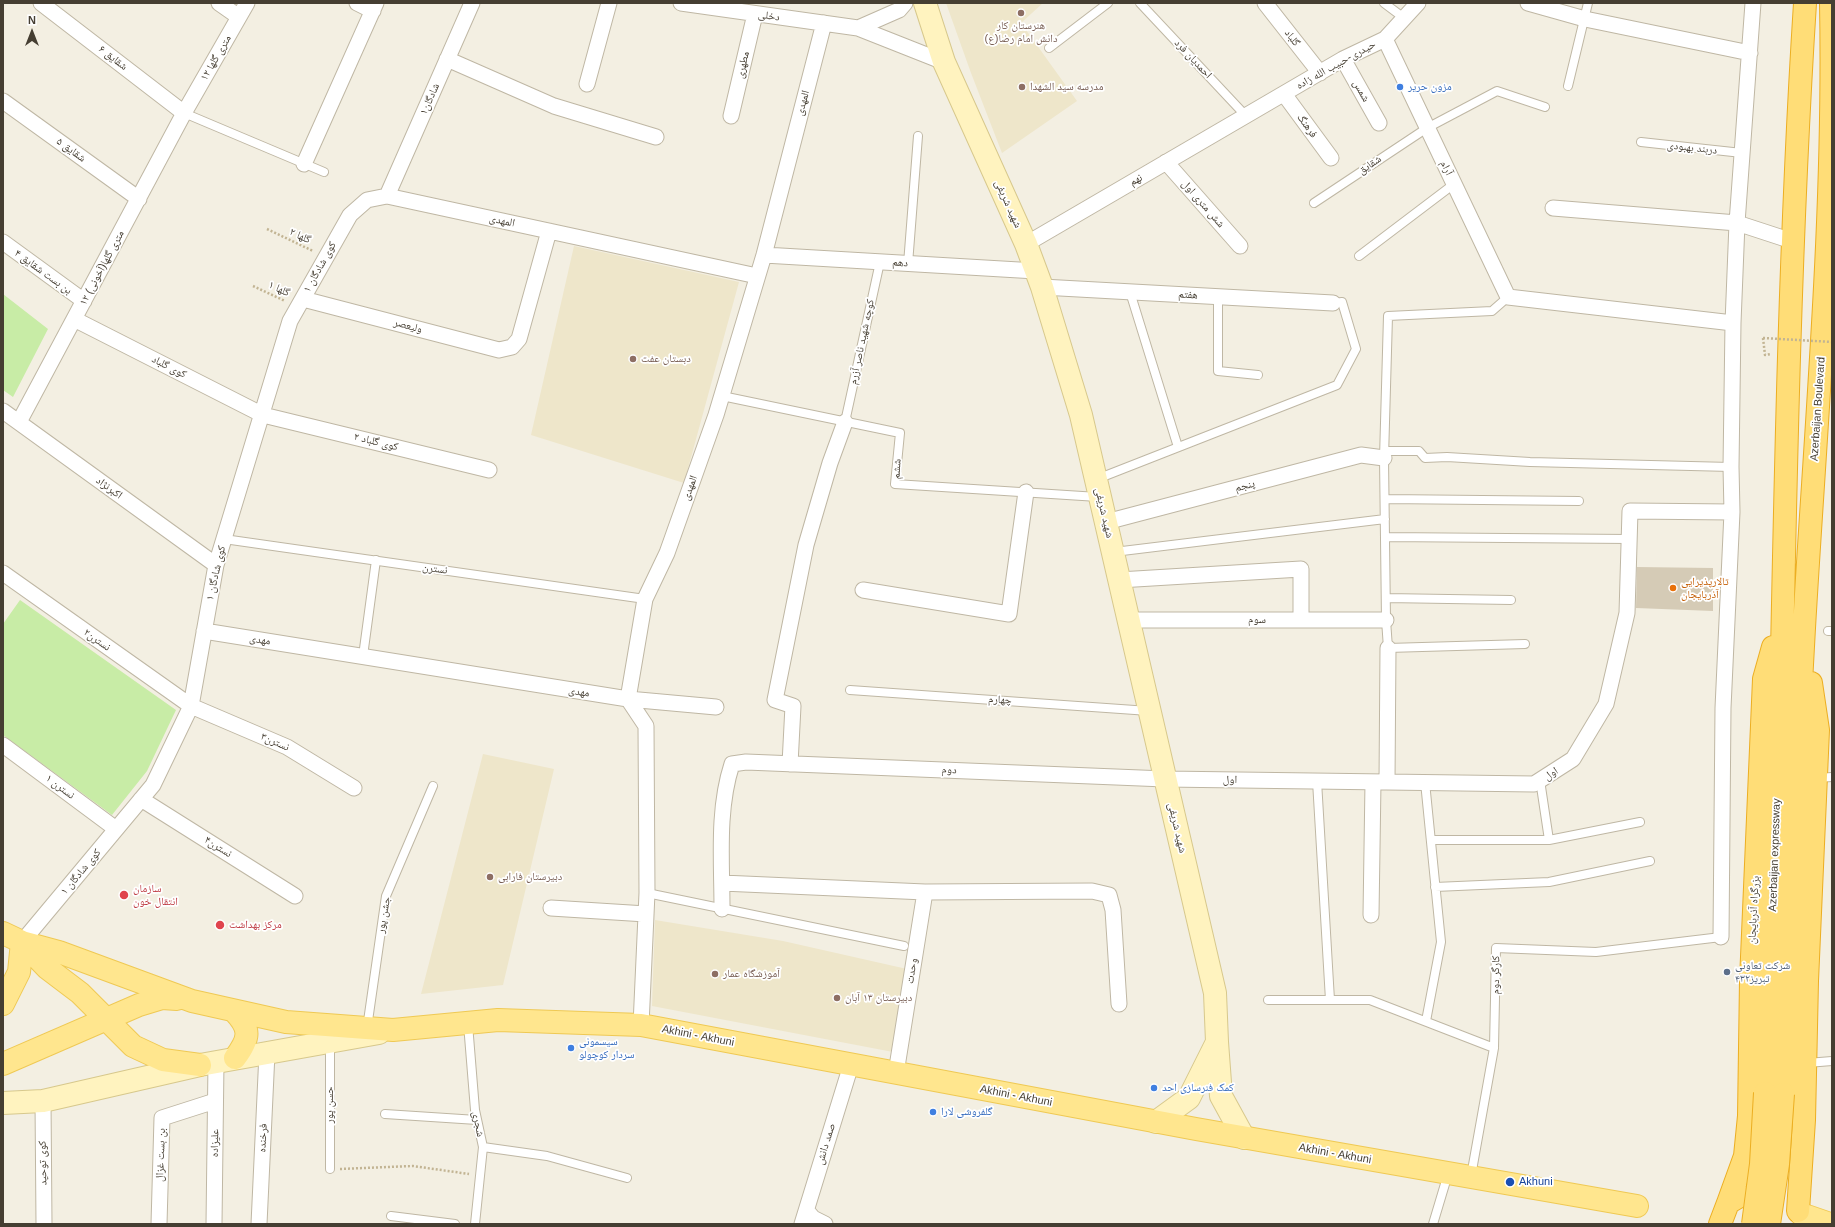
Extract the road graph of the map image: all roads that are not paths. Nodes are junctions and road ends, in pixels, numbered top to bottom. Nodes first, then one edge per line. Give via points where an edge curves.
1 (41, 3) edge
2 (219, 3) edge
3 (247, 3) edge
4 (357, 3) edge
5 (609, 3) edge
6 (681, 3) edge
7 (905, 3) edge
8 (925, 3) edge
9 (1108, 3) edge
10 (1140, 3) edge
11 (1265, 3) edge
12 (1384, 3) edge
13 (1418, 3) edge
14 (1528, 3) edge
15 (1588, 3) edge
16 (1753, 3) edge
17 (1793, 3) edge
18 (1805, 3) edge
19 (466, 5) edge
20 (375, 7) edge
21 (748, 10) edge
22 (1831, 16) edge
23 (239, 17) junction
24 (1404, 18) junction
25 (1585, 19) junction
26 (824, 23) junction
27 (858, 28) junction
28 (1385, 38) junction
29 (1049, 48) dead end
30 (1750, 53) junction
31 (447, 59) junction
32 (1343, 59) junction
33 (944, 62) junction
34 (1801, 69) junction
35 (1320, 73) junction
36 (587, 84) dead end
37 (1568, 86) dead end
38 (1284, 94) junction
39 (3, 102) edge
40 (1545, 107) dead end
41 (184, 113) junction
42 (731, 116) dead end
43 (1246, 116) junction
44 (1379, 123) dead end
45 (1426, 128) junction
46 (918, 136) dead end
47 (656, 137) dead end
48 (1641, 142) dead end
49 (1742, 153) junction
50 (1331, 158) dead end
51 (1166, 162) junction
52 (304, 164) junction
53 (324, 172) dead end
54 (1454, 184) junction
55 (388, 196) junction
56 (139, 199) junction
57 (1314, 203) dead end
58 (1553, 208) dead end
59 (1737, 223) junction
60 (549, 231) junction
61 (1792, 241) junction
62 (3, 242) edge
63 (1026, 244) junction
64 (1240, 246) dead end
65 (764, 255) junction
66 (1359, 256) dead end
67 (880, 262) junction
68 (908, 264) junction
69 (757, 276) junction
70 (1039, 279) junction
71 (1130, 292) junction
72 (1218, 297) junction
73 (1508, 297) junction
74 (84, 301) junction
75 (300, 303) junction
76 (1333, 303) joint
77 (74, 319) junction
78 (1733, 322) junction
79 (1829, 348) edge
80 (1258, 375) dead end
81 (722, 396) junction
82 (3, 411) edge
83 (263, 414) junction
84 (19, 422) junction
85 (845, 422) junction
86 (1178, 447) junction
87 (1384, 454) junction
88 (1730, 467) junction
89 (489, 470) dead end
90 (1098, 488) junction
91 (1026, 492) junction
92 (1385, 499) junction
93 (1579, 501) dead end
94 (1732, 512) junction
95 (1385, 519) junction
96 (1106, 522) junction
97 (1385, 537) junction
98 (224, 539) junction
99 (1630, 539) junction
100 (1113, 552) junction
101 (376, 560) junction
102 (216, 565) junction
103 (3, 573) edge
104 (1119, 580) junction
105 (863, 590) dead end
106 (1386, 598) junction
107 (645, 599) junction
108 (1511, 600) dead end
109 (1781, 617) junction
110 (1128, 620) junction
111 (1301, 620) junction
112 (1386, 620) junction
113 (1804, 628) junction
114 (204, 631) junction
115 (1525, 644) dead end
116 (1388, 648) junction
117 (362, 656) junction
118 (850, 690) dead end
119 (628, 699) junction
120 (191, 706) junction
121 (716, 707) dead end
122 (1150, 711) junction
123 (3, 745) edge
124 (790, 764) junction
125 (1824, 777) edge
126 (1165, 779) junction
127 (1540, 780) junction
128 (1316, 781) junction
129 (1380, 782) junction
130 (1425, 782) junction
131 (433, 786) dead end
132 (354, 788) dead end
133 (142, 799) junction
134 (1640, 822) dead end
135 (116, 829) junction
136 (1431, 840) junction
137 (1549, 840) junction
138 (1650, 861) dead end
139 (722, 883) junction
140 (1436, 887) junction
141 (925, 892) junction
142 (647, 893) junction
143 (295, 896) dead end
144 (551, 908) dead end
145 (722, 909) junction
146 (646, 914) junction
147 (1371, 915) dead end
148 (3, 932) edge
149 (1720, 937) joint
150 (22, 942) junction
151 (904, 946) dead end
152 (1268, 1000) dead end
153 (1330, 1000) junction
154 (192, 1001) junction
155 (3, 1004) edge
156 (1119, 1004) dead end
157 (234, 1011) junction
158 (106, 1019) junction
159 (1426, 1021) junction
160 (468, 1023) junction
161 (641, 1025) junction
162 (367, 1028) junction
163 (393, 1030) junction
164 (330, 1041) junction
165 (1217, 1042) junction
166 (1494, 1048) junction
167 (267, 1053) junction
168 (1832, 1061) edge
169 (217, 1062) junction
170 (1805, 1063) junction
171 (3, 1064) edge
172 (851, 1064) junction
173 (896, 1073) junction
174 (1774, 1094) junction
175 (43, 1101) junction
176 (215, 1101) junction
177 (3, 1103) edge
178 (385, 1114) dead end
179 (1749, 1116) junction
180 (477, 1120) junction
181 (1804, 1120) junction
182 (1156, 1122) junction
183 (1244, 1138) junction
184 (483, 1147) junction
185 (330, 1170) road end
186 (1448, 1174) junction
187 (1471, 1177) junction
188 (627, 1178) dead end
189 (1728, 1203) junction
190 (1637, 1206) dead end
191 (391, 1216) dead end
192 (1801, 1216) edge
193 (804, 1217) edge
194 (44, 1224) edge
195 (159, 1224) edge
196 (214, 1224) edge
197 (259, 1224) edge
198 (455, 1224) edge
199 (475, 1224) edge
200 (825, 1224) edge
201 (1433, 1224) edge
202 (1720, 1224) edge
203 (1753, 1224) edge
204 (1769, 1224) edge
205 (1830, 1224) edge

1 - 41 street, شقایق ۶
2 - 23 street
3 - 23 street, ۱۲ متری گلها
4 - 20 street
5 - 36 street
6 - 21 street, دخلی
7 - 27 street via 899,10
8 - 33 main road, شهید شریفی
9 - 29 lane
10 - 43 lane, احمدیان فرد
11 - 35 street, گلباد
12 - 24 lane
13 - 24 street, حیدری-حبیب الله زاده
14 - 25 street
15 - 25 lane
16 - 30 street
17 - 34 highway
18 - 34 highway
19 - 31 street, شادگان۱
20 - 52 street
21 - 26 street, دخلی
21 - 42 street, مطهری
22 - 79 highway, Azerbaijan Boulevard
23 - 41 street, ۱۲ متری گلها
24 - 28 street, حیدری-حبیب الله زاده
25 - 30 street
25 - 37 lane
26 - 27 street, دخلی
26 - 65 street, المهدی
27 - 33 street, دخلی
28 - 32 street, حیدری-حبیب الله زاده
28 - 45 street, آرام
30 - 49 street
31 - 47 street via 554,106
31 - 55 street, شادگان۱
32 - 35 street, حیدری-حبیب الله زاده
32 - 44 street, شمس
33 - 63 main road, شهید شریفی
34 - 61 highway
35 - 38 street, حیدری-حبیب الله زاده
38 - 43 street, حیدری-حبیب الله زاده
38 - 50 street, فرهنگ
39 - 56 street, شقایق ۵
40 - 45 lane, شقایق via 1497,91
41 - 52 lane
41 - 56 street, ۱۲ متری گلها(آخونی)
43 - 51 street, نهم
45 - 54 street, آرام
45 - 57 lane, شقایق
46 - 68 lane
48 - 49 lane, دربند بهبودی
49 - 59 street
51 - 63 street, نهم
51 - 64 street, شش متری اول
52 - 53 lane
54 - 66 lane
54 - 73 street, آرام
55 - 60 street, المهدی
55 - 75 street, کوی شادگان ۱ via 367,200 350,215
56 - 74 street, ۱۲ متری گلها(آخونی)
58 - 59 street
59 - 61 street
59 - 78 street
60 - 69 street, المهدی
60 - 75 street, ولیعصر via 519,339 512,347 499,350
61 - 109 highway
62 - 74 street, بن بست شقایق ۴
63 - 70 main road, شهید شریفی
65 - 67 street, دهم
65 - 69 street, المهدی
67 - 68 street, دهم
67 - 85 lane, کوچه شهید ناصر آزرم
68 - 70 street, دهم
69 - 81 street, المهدی
70 - 71 street, هفتم
70 - 90 main road, شهید شریفی via 1081,415
71 - 72 street, هفتم
71 - 86 lane
72 - 76 street, هفتم
72 - 80 lane via 1218,371
73 - 78 street
73 - 87 lane via 1492,312 1388,316
74 - 77 street, ۱۲ متری گلها(آخونی)
75 - 83 street, کوی شادگان ۱ via 290,321
76 - 86 lane via 1342,302 1356,349 1337,385
77 - 83 street, کوی گلباد
77 - 84 street, ۱۲ متری گلها(آخونی)
78 - 88 street
79 - 113 highway, Azerbaijan Boulevard
81 - 85 lane, ششم
81 - 107 street, المهدی via 666,553
82 - 84 street, اکبرنژاد
83 - 89 street, کوی گلباد ۲
83 - 98 street, کوی شادگان ۱
84 - 102 street, اکبرنژاد
85 - 91 lane, ششم via 900,433 895,484
85 - 124 street via 830,462 806,544 775,700 793,706
86 - 90 lane
87 - 88 lane via 1419,451 1425,458
87 - 92 lane
87 - 96 street, پنجم via 1361,455
88 - 94 street
90 - 91 lane, ششم
90 - 96 main road, شهید شریفی
91 - 105 street via 1009,614
92 - 93 lane
92 - 95 lane
94 - 99 street, اول via 1630,510
94 - 149 street via 1723,708
95 - 97 lane
95 - 100 lane
96 - 100 main road, شهید شریفی
97 - 99 lane
97 - 106 lane
98 - 101 lane, نسترن
98 - 102 street, کوی شادگان ۱
99 - 127 street, اول via 1627,613 1606,704 1573,759
100 - 104 main road, شهید شریفی
101 - 107 lane, نسترن
101 - 117 lane
102 - 114 street, کوی شادگان ۱
103 - 120 street, نسترن۲
104 - 110 main road, شهید شریفی
104 - 111 street via 1301,569
106 - 108 lane
106 - 112 lane
107 - 119 street, المهدی
109 - 174 highway, Azerbaijan expressway
109 - 179 highway, بزرگراه آذربایجان via 1764,679 1751,980
110 - 111 street, سوم
110 - 122 main road, شهید شریفی
111 - 112 street, سوم
112 - 116 lane
113 - 125 highway
113 - 174 highway, Azerbaijan expressway
114 - 117 street, مهدی
114 - 120 street, کوی شادگان ۱
115 - 116 lane
116 - 129 street
117 - 119 street, مهدی
118 - 122 lane, چهارم
119 - 121 street, مهدی
119 - 142 street via 646,726
120 - 132 street, نسترن۳ via 287,746
120 - 133 street, کوی شادگان ۱ via 153,785
122 - 126 main road, شهید شریفی
123 - 135 street, نسترن ۱
124 - 126 street, دوم
124 - 139 street, دوم via 732,764 722,817
125 - 170 highway via 1807,981
126 - 128 street, اول
126 - 165 main road, شهید شریفی via 1215,993
127 - 130 street, اول via 1534,784
127 - 137 lane
128 - 129 street, اول
128 - 153 lane
129 - 130 street, اول
129 - 147 street
130 - 136 lane
131 - 162 lane, جشن پور via 386,896
133 - 135 street, کوی شادگان ۱
133 - 143 street, نسترن۴
134 - 137 lane
135 - 150 street, کوی شادگان ۱
136 - 137 lane
136 - 140 lane
138 - 140 lane via 1549,882
139 - 141 street
139 - 145 street
140 - 159 lane via 1441,942
141 - 156 street via 1092,891 1109,895 1113,910
141 - 173 street, وحدت
142 - 145 lane
142 - 146 street
144 - 146 street
145 - 151 lane
146 - 161 street
148 - 150 main road
149 - 166 lane, کارگر دوم via 1596,952 1496,948
150 - 154 main road via 59,952
150 - 155 main road via 19,972
150 - 158 main road via 47,968 80,993
152 - 153 lane
153 - 159 lane via 1370,1000
154 - 157 main road, Akhini - Akhuni
154 - 158 main road via 162,998
157 - 162 main road, Akhini - Akhuni via 286,1022
157 - 169 main road via 244,1022 247,1034 243,1047
158 - 169 main road via 133,1046 163,1060
158 - 171 main road
159 - 166 lane
160 - 161 main road, Akhini - Akhuni via 498,1020
160 - 163 main road, Akhini - Akhuni
160 - 180 lane, شجری
161 - 172 main road, Akhini - Akhuni
162 - 163 main road, Akhini - Akhuni
163 - 164 main road
164 - 167 main road
164 - 185 lane, حسن پور
165 - 182 main road via 1189,1098
165 - 183 main road, شهید شریفی via 1221,1096
166 - 187 lane, کارگر دوم
167 - 169 main road
167 - 197 street, فرخنده
168 - 170 lane
169 - 175 main road
169 - 176 street, علیزاده
170 - 181 highway
172 - 173 main road, Akhini - Akhuni
172 - 193 street, صمد دانش
173 - 182 main road, Akhini - Akhuni
174 - 203 highway, bridge
174 - 204 highway, bridge via 1778,1164
175 - 177 main road
175 - 194 street, کوی توحید
176 - 195 street, بن بست غزال via 162,1118
176 - 196 street, علیزاده
178 - 180 lane
179 - 181 highway via 1758,1132 1775,1140 1793,1135
179 - 189 highway, بزرگراه آذربایجان via 1745,1156
180 - 184 lane, شجری
181 - 192 highway
182 - 183 main road, Akhini - Akhuni
183 - 186 main road, Akhini - Akhuni
184 - 188 lane via 546,1156
184 - 199 lane, شجری
186 - 187 main road, Akhini - Akhuni
186 - 201 lane
187 - 190 main road, Akhini - Akhuni
189 - 192 highway via 1746,1192 1786,1199
189 - 202 highway
191 - 198 lane
192 - 205 main road
193 - 200 street

